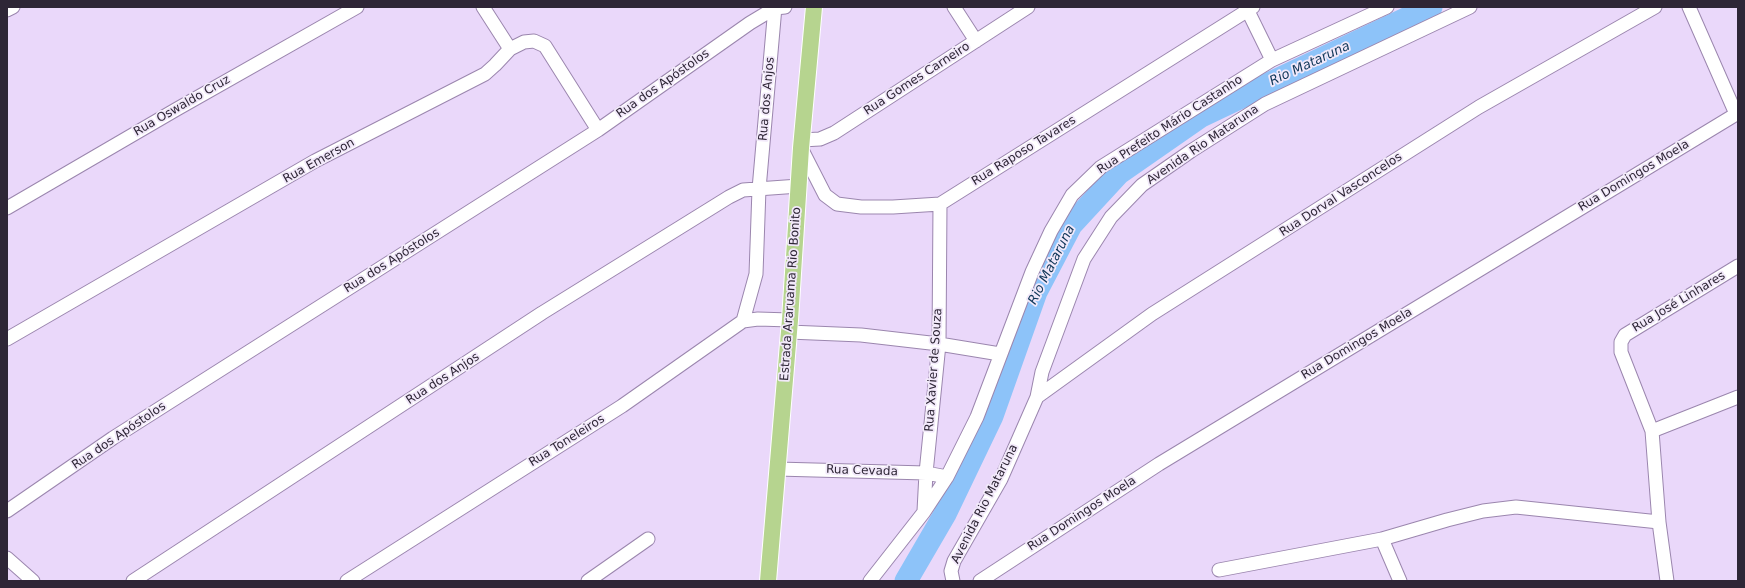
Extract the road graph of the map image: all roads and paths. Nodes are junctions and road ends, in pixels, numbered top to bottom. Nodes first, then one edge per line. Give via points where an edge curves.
1 (13, 7) edge
2 (357, 7) edge
3 (483, 7) edge
4 (778, 7) edge
5 (814, 7) edge
6 (954, 7) edge
7 (1028, 7) edge
8 (1387, 7) edge
9 (1470, 7) edge
10 (1654, 7) edge
11 (1689, 7) edge
12 (1249, 8) edge
13 (7, 10) edge
14 (976, 41) junction
15 (510, 49) junction
16 (1272, 60) junction
17 (1737, 113) edge
18 (598, 130) junction
19 (802, 144) junction
20 (799, 186) junction
21 (759, 189) junction
22 (940, 204) junction
23 (7, 208) edge
24 (1738, 266) edge
25 (742, 321) junction
26 (790, 326) junction
27 (7, 339) edge
28 (938, 344) junction
29 (1000, 354) junction
30 (1037, 397) junction
31 (1738, 397) edge
32 (1652, 431) junction
33 (777, 468) junction
34 (926, 473) junction
35 (947, 477) junction
36 (7, 511) edge
37 (924, 512) junction
38 (1659, 522) junction
39 (648, 539) dead end
40 (1382, 539) junction
41 (7, 558) edge
42 (1219, 570) dead end
43 (33, 581) edge
44 (133, 581) edge
45 (347, 581) edge
46 (588, 581) edge
47 (768, 581) edge
48 (870, 581) edge
49 (953, 581) edge
50 (980, 581) edge
51 (1400, 581) edge
52 (1667, 581) edge

1 - 13 street
2 - 23 street, Rua Oswaldo Cruz
3 - 15 street
4 - 18 street, Rua dos Apóstolos via 750,23
4 - 21 street, Rua dos Anjos
5 - 19 main road, Estrada Araruama Rio Bonito
6 - 14 street
7 - 14 street, Rua Gomes Carneiro
8 - 16 street, Rua Prefeito Mário Castanho
9 - 30 street, Avenida Rio Mataruna via 1265,104 1142,185 1112,217 1084,259 1042,372
10 - 30 street, Rua Dorval Vasconcelos via 1472,112 1152,314
11 - 17 street
12 - 16 street
12 - 22 street, Rua Raposo Tavares
14 - 19 street, Rua Gomes Carneiro via 834,132
15 - 18 street, Rua Emerson via 524,42 534,41 545,46
15 - 27 street, Rua Emerson via 485,74 315,162
16 - 29 street, Rua Prefeito Mário Castanho via 1101,167 1072,195 1035,265
17 - 50 street, Rua Domingos Moela via 1159,464
18 - 36 street, Rua dos Apóstolos via 200,383
19 - 20 main road, Estrada Araruama Rio Bonito
19 - 22 street, Rua Raposo Tavares via 824,195 838,204 861,208
20 - 21 street, Rua dos Anjos
20 - 26 main road, Estrada Araruama Rio Bonito
21 - 25 street via 756,274
21 - 44 street, Rua dos Anjos via 743,190 729,197 542,314
22 - 28 street, Rua Xavier de Souza
24 - 32 street, Rua José Linhares via 1625,335 1621,342 1621,352
25 - 26 street, Rua Toneleiros via 758,319
25 - 45 street, Rua Toneleiros via 622,406
26 - 28 street, Rua Toneleiros
26 - 33 main road, Estrada Araruama Rio Bonito
28 - 29 street, Rua Toneleiros
28 - 34 street, Rua Xavier de Souza
29 - 35 street, Rua Prefeito Mário Castanho via 977,417
30 - 49 street, Avenida Rio Mataruna via 1001,480 954,561 951,571
31 - 32 street
32 - 38 street, Rua José Linhares
33 - 34 street, Rua Cevada
33 - 47 main road, Estrada Araruama Rio Bonito
34 - 35 street, Rua Cevada
34 - 37 street, Rua Xavier de Souza
35 - 37 street, Rua Prefeito Mário Castanho
37 - 48 street, Rua Prefeito Mário Castanho
38 - 40 street via 1516,507 1454,518
38 - 52 street, Rua José Linhares
39 - 46 street
40 - 42 street
40 - 51 street
41 - 43 street

